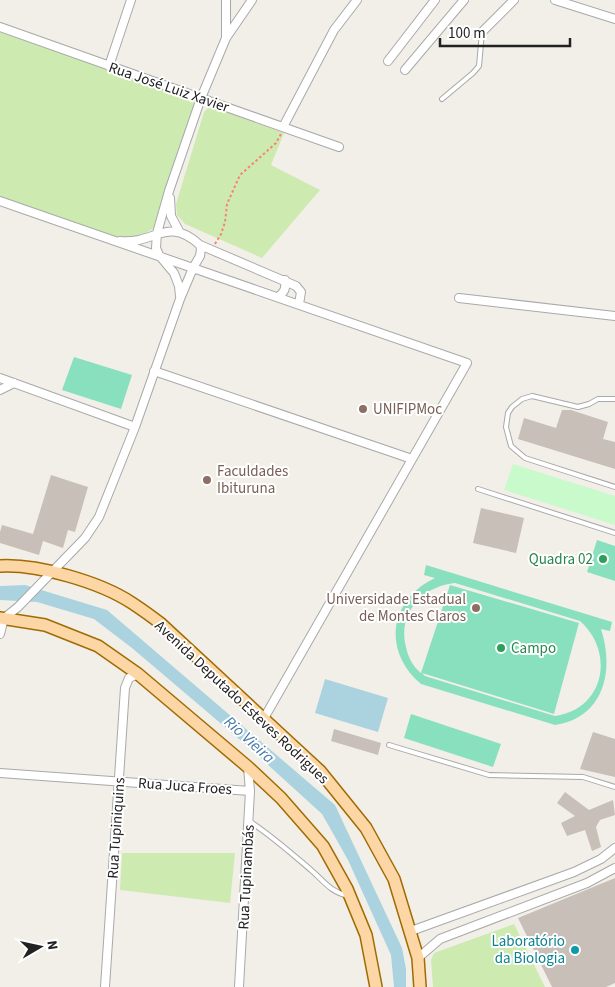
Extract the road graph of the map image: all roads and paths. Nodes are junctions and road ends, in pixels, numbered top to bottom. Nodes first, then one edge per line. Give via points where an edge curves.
1 (131, 0) edge
2 (226, 0) edge
3 (252, 0) edge
4 (357, 0) edge
5 (435, 0) edge
6 (464, 0) edge
7 (514, 0) edge
8 (555, 0) edge
9 (615, 19) edge
10 (0, 27) edge
11 (482, 32) joint
12 (226, 38) junction
13 (388, 61) dead end
14 (109, 66) junction
15 (404, 70) dead end
16 (201, 98) junction
17 (442, 99) dead end
18 (283, 127) junction
19 (339, 147) dead end
20 (169, 191) junction
21 (0, 200) edge
22 (179, 231) junction
23 (158, 233) junction
24 (108, 239) junction
25 (200, 245) junction
26 (212, 249) junction
27 (164, 259) junction
28 (193, 268) junction
29 (285, 280) junction
30 (278, 296) junction
31 (180, 298) junction
32 (459, 298) dead end
33 (299, 304) junction
34 (615, 316) edge
35 (154, 371) junction
36 (0, 378) edge
37 (14, 383) junction
38 (0, 390) edge
39 (615, 400) edge
40 (135, 427) junction
41 (412, 459) junction
42 (615, 487) edge
43 (478, 489) dead end
44 (615, 533) edge
45 (0, 566) edge
46 (52, 572) junction
47 (1, 620) edge
48 (0, 634) edge
49 (138, 674) junction
50 (263, 720) junction
51 (389, 745) dead end
52 (248, 767) junction
53 (0, 773) edge
54 (120, 781) junction
55 (615, 787) edge
56 (250, 791) junction
57 (249, 820) junction
58 (615, 848) edge
59 (615, 868) edge
60 (525, 890) junction
61 (350, 897) junction
62 (531, 904) junction
63 (411, 931) junction
64 (418, 958) junction
65 (105, 987) edge
66 (239, 987) edge
67 (376, 987) edge
68 (420, 987) edge

1 - 14 street
2 - 12 street
3 - 12 street
4 - 18 street via 334,30
5 - 13 street
6 - 15 street
7 - 11 street
8 - 9 street
10 - 14 street, Rua José Luiz Xavier
11 - 17 lane via 479,66
12 - 16 street
14 - 16 street, Rua José Luiz Xavier
16 - 18 street, Rua José Luiz Xavier
16 - 20 street
18 - 19 street, Rua José Luiz Xavier
18 - 26 path via 276,143 240,176 226,204 222,234
20 - 22 street via 171,216
20 - 23 street
21 - 24 street
22 - 23 street
22 - 25 street
23 - 24 street via 129,242
23 - 27 street via 156,248
24 - 27 street
25 - 26 street
25 - 28 street via 200,256
26 - 29 street
27 - 28 street
27 - 31 street via 174,273
28 - 30 street
28 - 31 street
29 - 30 street via 286,289
29 - 33 street via 301,292
30 - 33 street
31 - 35 street
32 - 34 street
33 - 41 street via 467,363
35 - 40 street
35 - 41 street
36 - 37 street
37 - 38 street
37 - 40 street
39 - 42 lane via 598,399 578,407 532,396 512,407 506,427 512,446 525,458
40 - 46 street via 99,517 85,538
41 - 50 street
43 - 44 lane
45 - 46 main road, Avenida Deputado Esteves Rodrigues
46 - 47 street
46 - 50 main road, Avenida Deputado Esteves Rodrigues via 98,586 130,602 160,623
47 - 48 street
47 - 49 main road via 45,625 98,646
49 - 52 main road
49 - 54 street, Rua Tupiniquins via 129,678 125,688
50 - 63 main road, Avenida Deputado Esteves Rodrigues via 320,771 366,828 394,879
51 - 55 lane via 489,775 583,777
52 - 56 street, Rua Tupinambás
52 - 61 main road via 281,798 323,846
53 - 54 street, Rua Juca Froes
54 - 56 street, Rua Juca Froes
54 - 65 street, Rua Tupiniquins
56 - 57 street, Rua Tupinambás
57 - 61 lane via 327,887
57 - 66 street, Rua Tupinambás
58 - 60 street via 574,872
59 - 62 street via 587,884
60 - 62 street
60 - 63 street
61 - 67 main road via 366,935
62 - 64 street via 440,939
63 - 64 main road, Avenida Deputado Esteves Rodrigues
64 - 68 main road, Avenida Deputado Esteves Rodrigues

